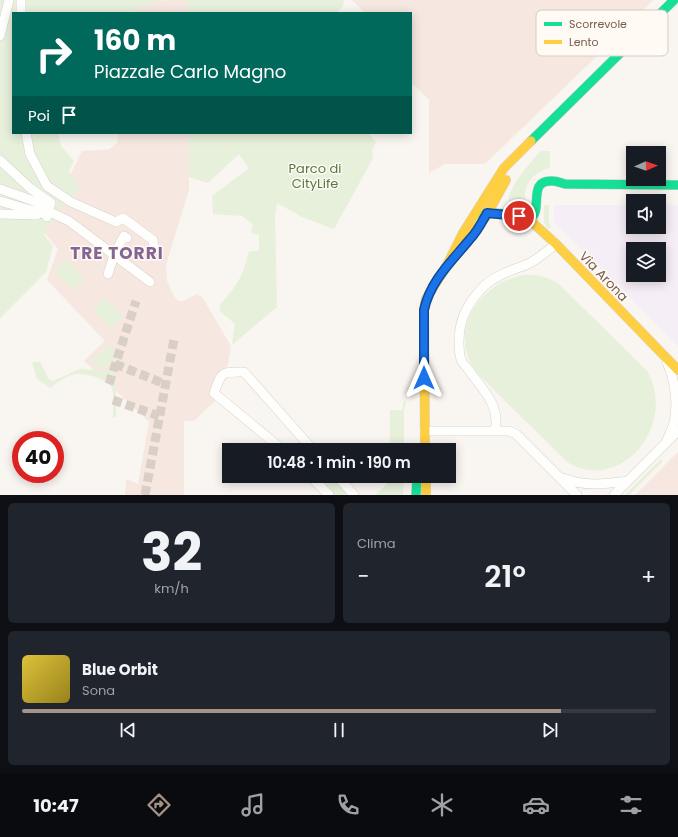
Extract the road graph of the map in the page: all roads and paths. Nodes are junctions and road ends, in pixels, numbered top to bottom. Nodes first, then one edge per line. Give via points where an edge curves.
1 (9, 0) edge
2 (21, 0) edge
3 (674, 0) edge
4 (664, 10) edge
5 (21, 12) edge
6 (0, 36) edge
7 (618, 56) edge
8 (26, 134) edge
9 (515, 158) junction
10 (0, 160) edge
11 (678, 185) edge
12 (0, 189) edge
13 (0, 201) edge
14 (47, 212) junction
15 (477, 212) junction
16 (487, 213) junction
17 (0, 214) edge
18 (523, 218) junction
19 (127, 238) dead end
20 (556, 244) junction
21 (155, 250) dead end
22 (114, 255) junction
23 (447, 265) junction
24 (108, 274) dead end
25 (150, 282) dead end
26 (664, 356) junction
27 (678, 370) edge
28 (424, 378) junction
29 (495, 430) junction
30 (425, 431) junction
31 (678, 431) edge
32 (275, 443) edge
33 (307, 443) edge
34 (418, 443) edge
35 (425, 443) edge
36 (666, 443) junction
37 (560, 477) junction
38 (628, 481) junction
39 (317, 483) edge
40 (343, 483) edge
41 (417, 483) edge
42 (426, 483) edge
43 (330, 495) edge
44 (354, 495) edge
45 (416, 495) edge
46 (426, 495) edge
47 (577, 495) edge
48 (614, 495) edge

1 - 6 street
2 - 5 street
3 - 4 street
7 - 9 street
8 - 21 street via 30,154 47,186 71,202 116,222 123,218 153,240
9 - 15 street via 504,168
9 - 16 street via 512,170
10 - 14 street via 30,188 51,203
11 - 18 street via 549,181 537,191 534,214 529,218
12 - 14 street via 32,200
13 - 14 street
14 - 17 street
14 - 22 street via 70,221
15 - 16 street
15 - 23 street
16 - 18 street
16 - 23 street via 471,238
18 - 20 street, Via Arona via 534,224
19 - 22 street via 124,236
20 - 26 street, Via Arona
20 - 29 street via 536,260 506,271 486,285 466,308 461,321 461,359 490,399 497,422
22 - 24 street
22 - 25 street
23 - 28 street via 426,299
26 - 27 street, Via Arona
26 - 36 street, Via Arona via 673,375 676,390 674,422
28 - 30 street
28 - 34 street via 419,405
29 - 30 street
29 - 37 street via 516,434
30 - 35 street
31 - 36 street
32 - 33 street via 214,393 220,377 225,372 244,372
36 - 38 street
37 - 38 street via 590,485
37 - 47 street
38 - 48 street
39 - 43 street
40 - 44 street
41 - 45 street
42 - 46 street

